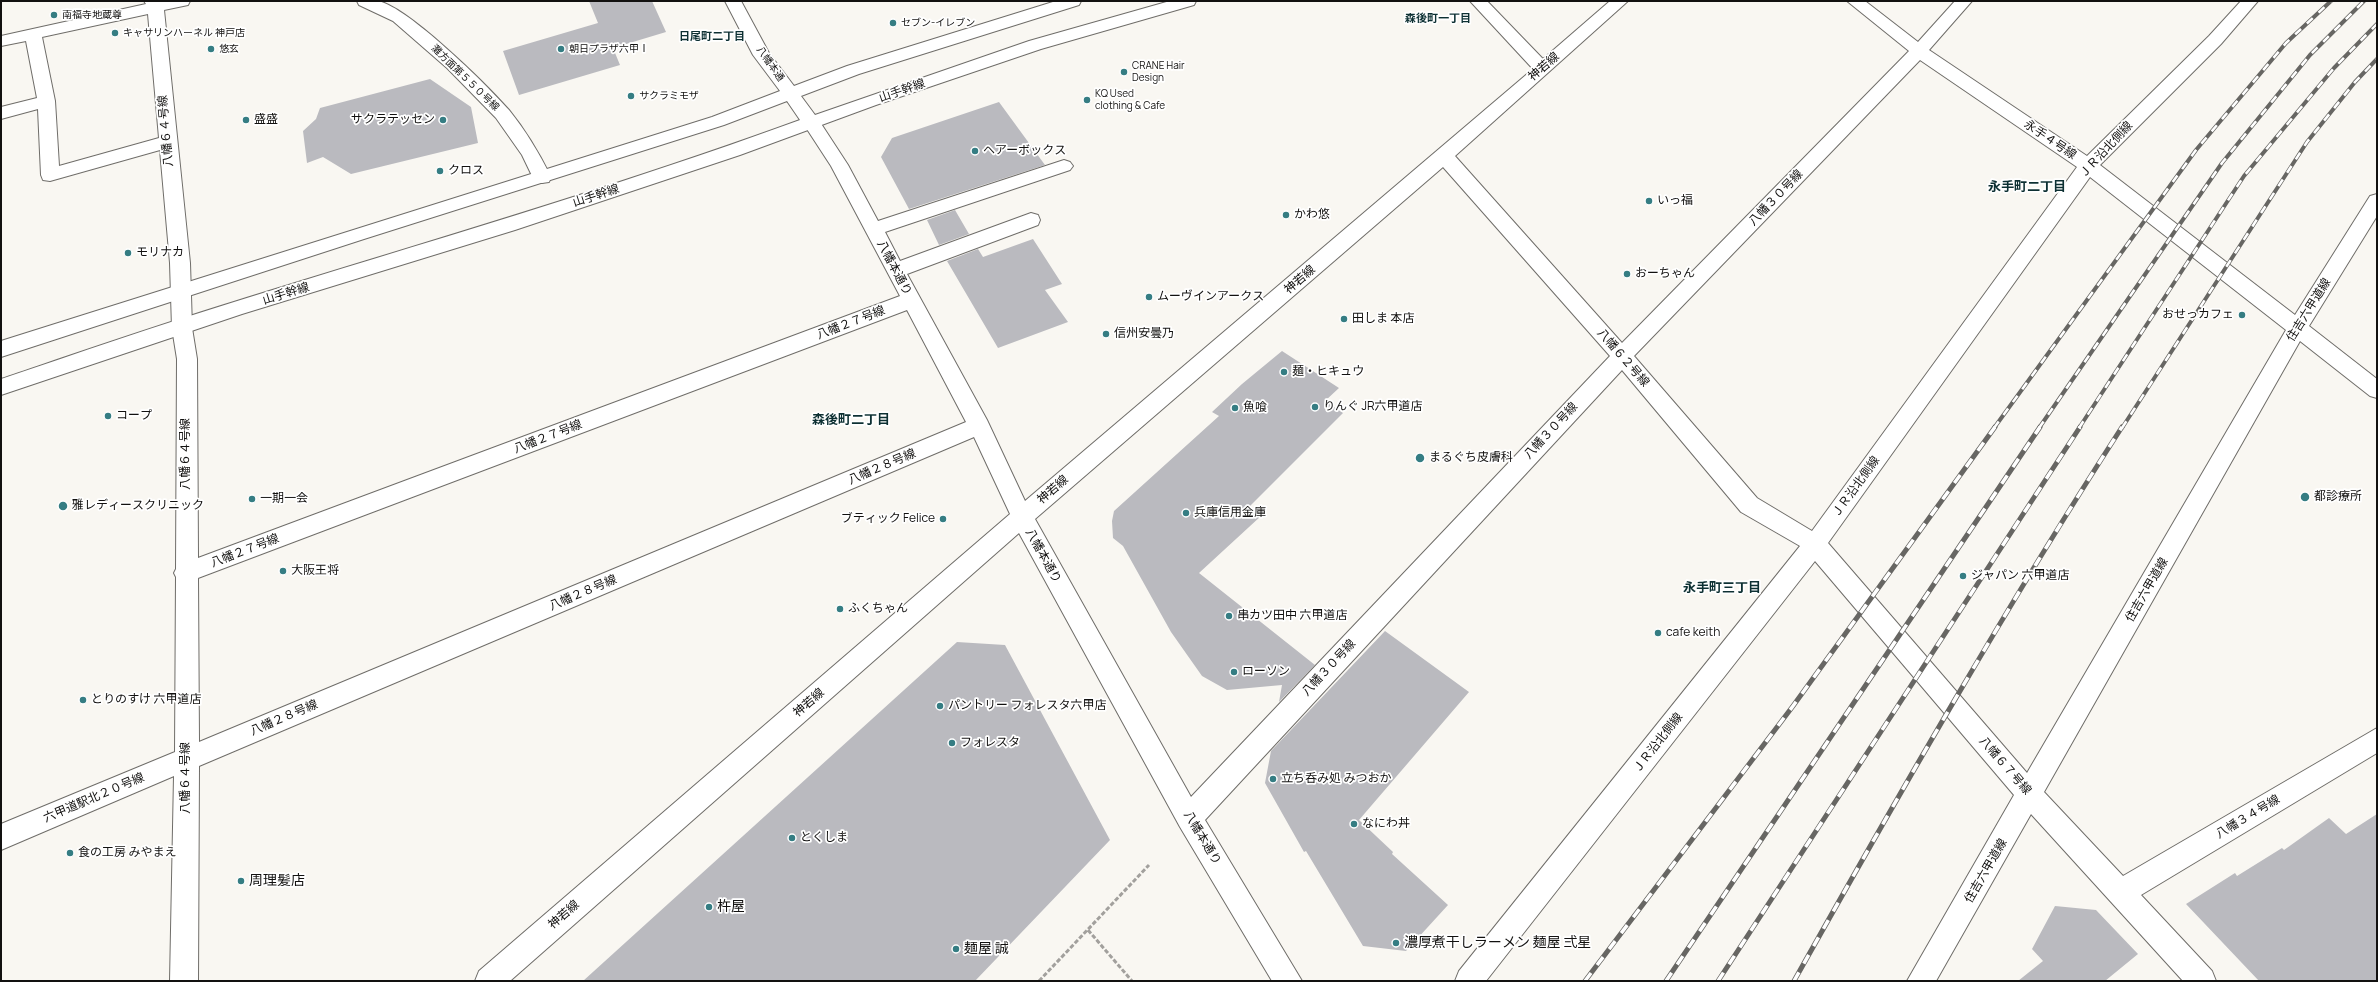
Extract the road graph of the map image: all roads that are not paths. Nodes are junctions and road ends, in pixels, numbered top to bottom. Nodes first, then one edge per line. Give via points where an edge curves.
1 (182, 1) edge
2 (365, 1) edge
3 (733, 1) edge
4 (1073, 1) edge
5 (1188, 1) edge
6 (1478, 1) edge
7 (1620, 1) edge
8 (1855, 1) edge
9 (1964, 1) edge
10 (2250, 1) edge
11 (154, 3) edge
12 (33, 33) junction
13 (1, 41) edge
14 (1919, 51) junction
15 (1543, 69) junction
16 (791, 94) junction
17 (46, 101) junction
18 (1, 113) edge
19 (812, 123) junction
20 (167, 142) junction
21 (1444, 156) junction
22 (1064, 166) dead end
23 (2088, 166) junction
24 (542, 177) junction
25 (2377, 201) edge
26 (1031, 220) dead end
27 (874, 230) junction
28 (896, 270) junction
29 (181, 292) junction
30 (911, 300) junction
31 (182, 328) junction
32 (2297, 328) junction
33 (1, 350) edge
34 (1622, 356) junction
35 (1, 387) edge
36 (2377, 390) edge
37 (979, 426) junction
38 (1022, 517) junction
39 (1815, 544) junction
40 (185, 573) junction
41 (2377, 740) edge
42 (187, 760) junction
43 (2030, 795) junction
44 (1189, 818) junction
45 (1, 837) edge
46 (2119, 894) junction
47 (184, 981) edge
48 (489, 981) edge
49 (1288, 981) edge
50 (1469, 981) edge
51 (1921, 981) edge
52 (2202, 981) edge

1 - 11 street
2 - 24 street, 灘方面第５５０号線 via 399,17 453,64 502,114 530,153
3 - 16 street, 八幡本通 via 762,55
4 - 16 street via 853,70
5 - 19 street, 山手幹線 via 1035,46
6 - 15 street
7 - 15 street, 神若線
8 - 14 street, 永手４号線
9 - 14 street, 八幡３０号線
10 - 23 street, ＪＲ沿北側線 via 2215,40
11 - 12 street
11 - 20 street, 八幡６４号線
12 - 13 street
12 - 17 street
14 - 23 street, 永手４号線
14 - 34 street, 八幡３０号線
15 - 21 street, 神若線
16 - 19 street, 八幡本通
16 - 24 street via 718,121
17 - 18 street
17 - 20 street via 50,174
19 - 27 street, 八幡本通り via 839,165
19 - 31 street, 山手幹線 via 734,151
20 - 29 street, 八幡６４号線
21 - 34 street, 八幡６２号線
21 - 38 street, 神若線
22 - 27 street
23 - 32 street, 永手４号線
23 - 39 street, ＪＲ沿北側線
24 - 29 street
25 - 32 street, 住吉六甲道線
26 - 28 street
27 - 28 street, 八幡本通り
28 - 30 street, 八幡本通り
29 - 31 street, 八幡６４号線
29 - 33 street
30 - 37 street, 八幡本通り
30 - 40 street, 八幡２７号線
31 - 35 street, 山手幹線
31 - 40 street, 八幡６４号線 via 187,359
32 - 36 street, 永手４号線
32 - 43 street, 住吉六甲道線
34 - 39 street, 八幡６２号線 via 1749,505
34 - 44 street, 八幡３０号線
37 - 38 street, 八幡本通り
37 - 42 street, 八幡２８号線
38 - 44 street, 八幡本通り
38 - 48 street, 神若線
39 - 43 street, 八幡６７号線
39 - 50 street, ＪＲ沿北側線
40 - 42 street, 八幡６４号線
41 - 46 street, 八幡３４号線
42 - 45 street, 六甲道駅北２０号線
42 - 47 street, 八幡６４号線
43 - 46 street, 八幡６７号線
43 - 51 street, 住吉六甲道線
44 - 49 street, 八幡本通り
46 - 52 street, 八幡６７号線

